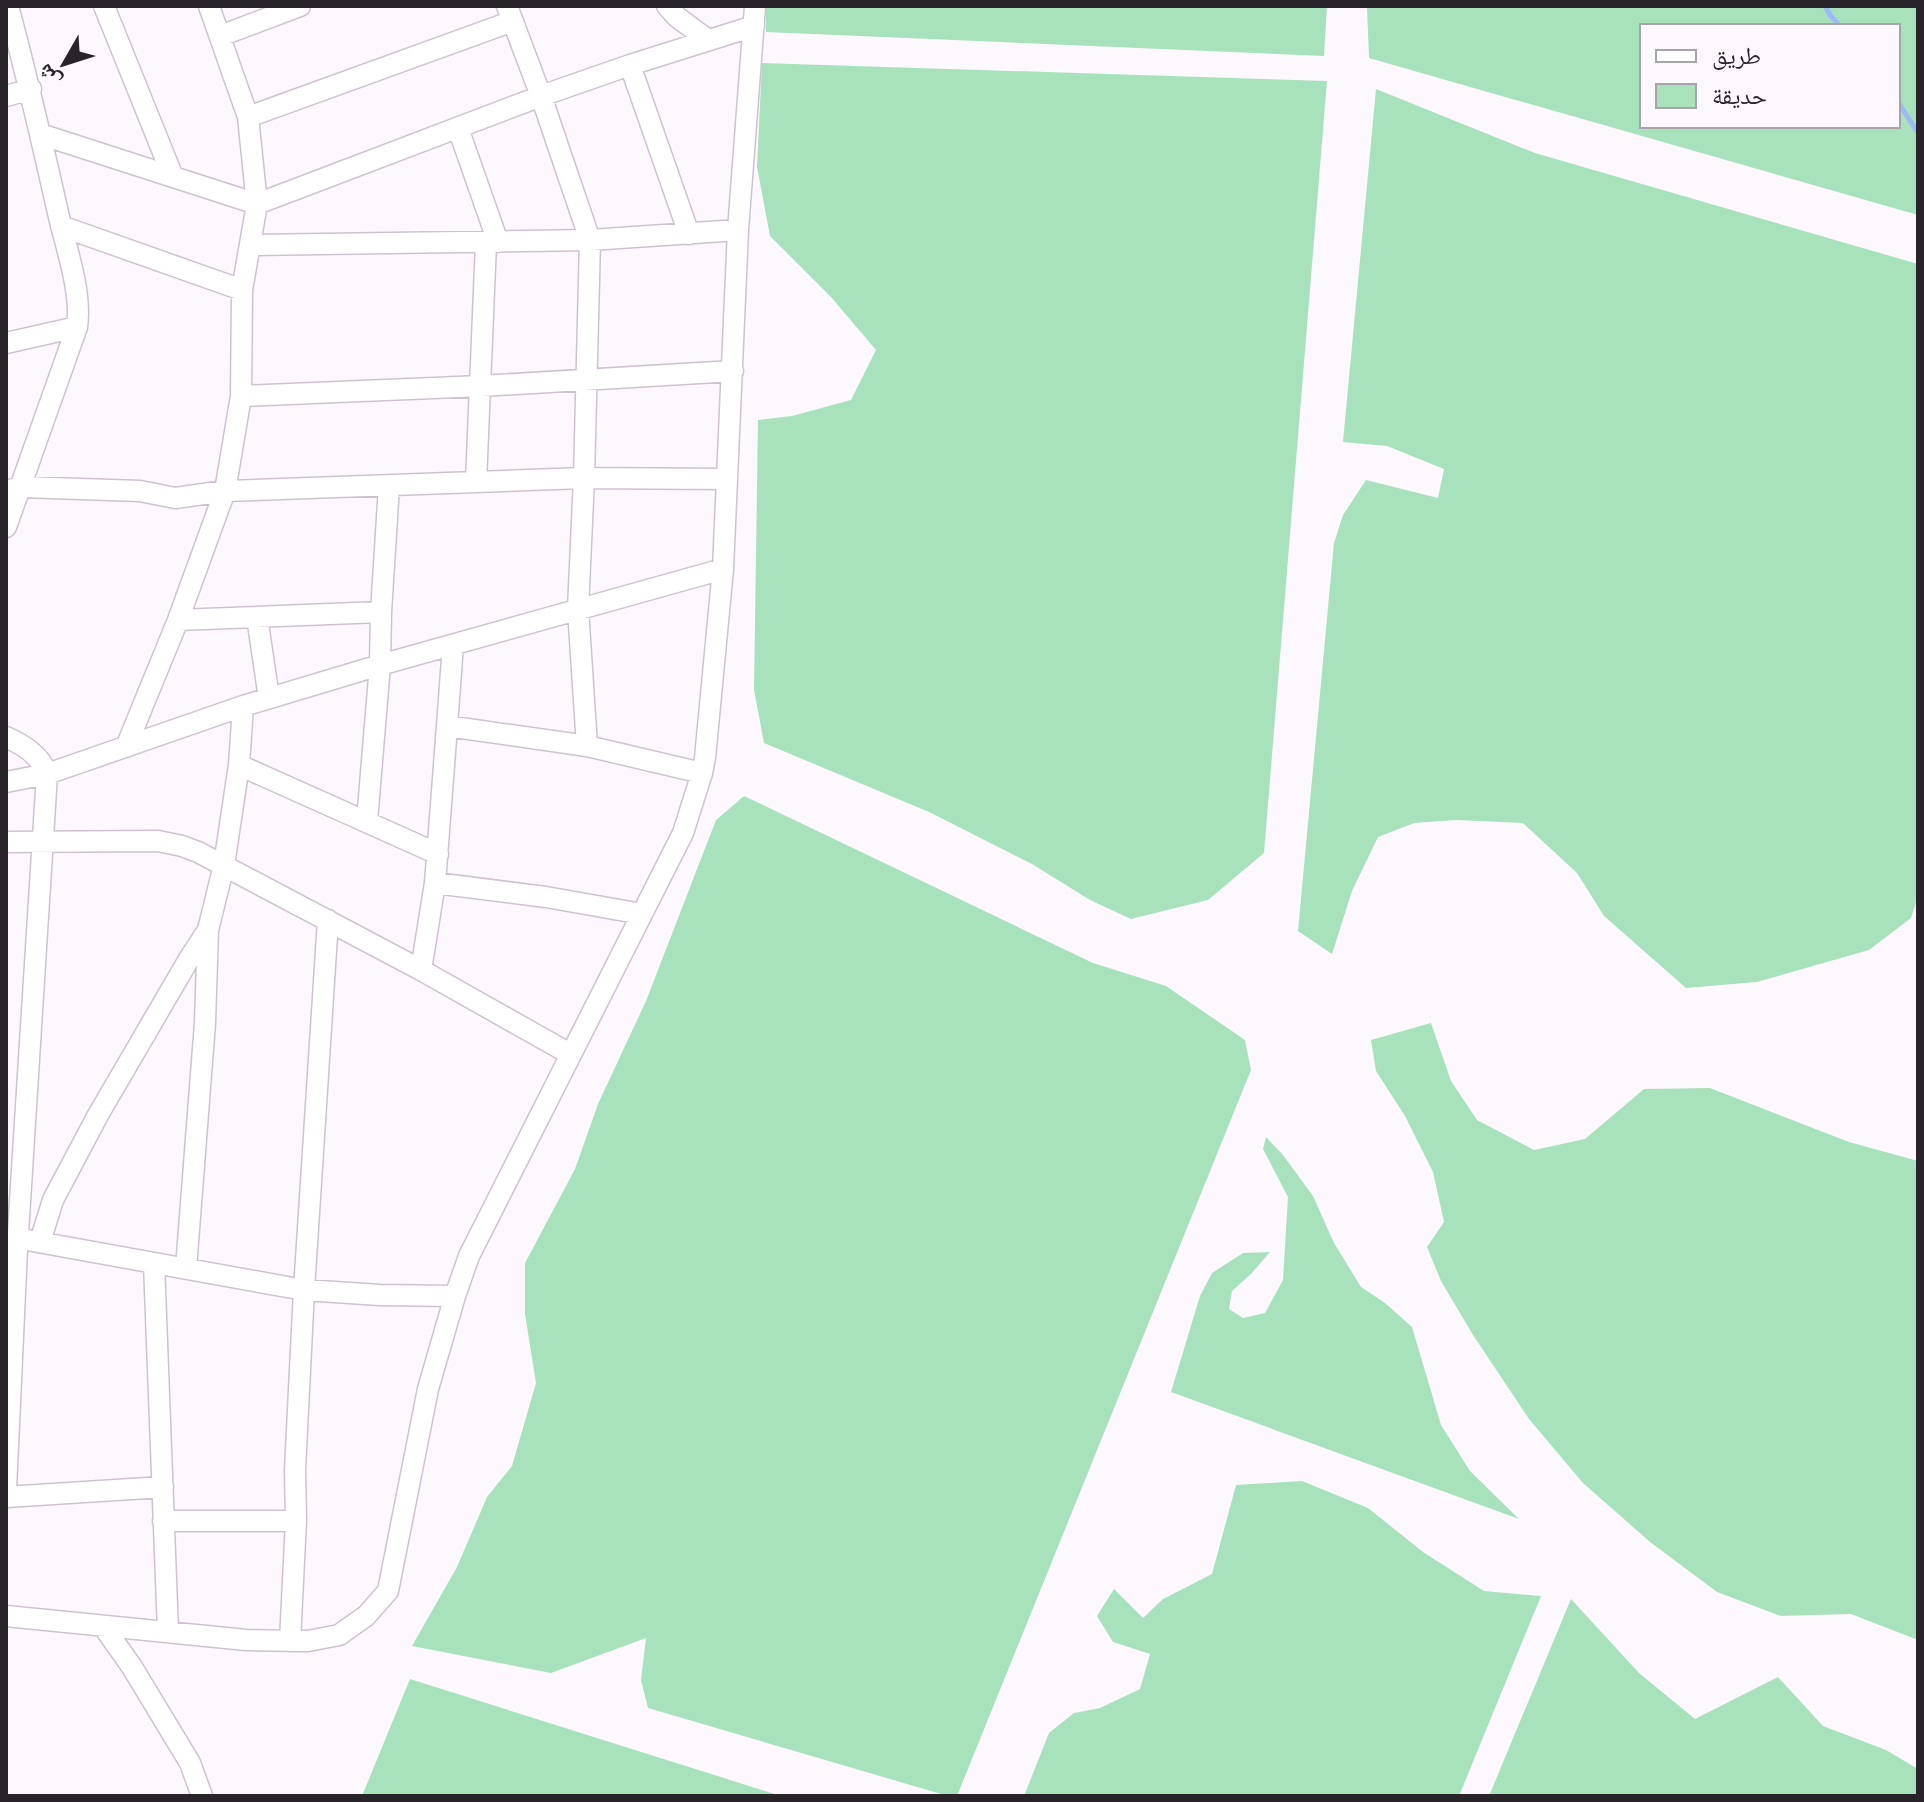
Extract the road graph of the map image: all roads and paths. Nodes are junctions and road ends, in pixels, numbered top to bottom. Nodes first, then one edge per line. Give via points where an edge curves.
1 (104, 6) edge
2 (209, 6) edge
3 (300, 6) edge
4 (667, 6) edge
5 (12, 7) edge
6 (510, 14) edge
7 (755, 16) edge
8 (220, 36) junction
9 (708, 40) junction
10 (630, 65) junction
11 (31, 89) junction
12 (6, 96) edge
13 (541, 96) junction
14 (248, 117) junction
15 (458, 128) junction
16 (40, 134) junction
17 (173, 177) junction
18 (257, 204) junction
19 (61, 226) junction
20 (738, 230) junction
21 (689, 234) junction
22 (590, 240) junction
23 (492, 242) junction
24 (250, 245) junction
25 (242, 290) junction
26 (77, 327) junction
27 (6, 343) edge
28 (733, 371) junction
29 (587, 379) junction
30 (481, 386) junction
31 (241, 396) junction
32 (584, 478) junction
33 (727, 479) junction
34 (476, 482) junction
35 (389, 486) junction
36 (14, 489) edge
37 (225, 491) junction
38 (6, 527) edge
39 (723, 569) junction
40 (578, 609) junction
41 (381, 612) junction
42 (257, 617) junction
43 (178, 620) junction
44 (453, 645) junction
45 (380, 665) junction
46 (269, 698) junction
47 (243, 706) junction
48 (447, 726) junction
49 (6, 737) edge
50 (587, 746) junction
51 (126, 747) junction
52 (239, 765) junction
53 (702, 773) junction
54 (47, 774) junction
55 (6, 782) edge
56 (367, 821) junction
57 (44, 841) junction
58 (6, 842) edge
59 (438, 854) junction
60 (224, 865) junction
61 (435, 883) junction
62 (642, 914) junction
63 (328, 920) junction
64 (208, 930) junction
65 (421, 970) junction
66 (570, 1054) junction
67 (12, 1238) edge
68 (40, 1242) junction
69 (154, 1263) junction
70 (186, 1268) junction
71 (304, 1290) junction
72 (455, 1296) junction
73 (163, 1487) junction
74 (6, 1489) edge
75 (6, 1497) edge
76 (163, 1521) junction
77 (296, 1521) junction
78 (6, 1616) edge
79 (103, 1626) junction
80 (168, 1632) junction
81 (290, 1641) junction
82 (202, 1796) edge

1 - 17 street
2 - 8 street
3 - 8 street
4 - 9 street
5 - 11 street
6 - 13 street
6 - 14 street
7 - 9 street
7 - 20 street
8 - 14 street
9 - 10 street
10 - 13 street
10 - 21 street
11 - 12 street
11 - 16 street
13 - 15 street
13 - 22 street
14 - 18 street
15 - 18 street
15 - 23 street
16 - 17 street
16 - 19 street
17 - 18 street
18 - 24 street
19 - 25 street
19 - 26 street via 76,295
20 - 21 street
20 - 28 street
21 - 22 street
22 - 23 street
22 - 29 street
23 - 24 street
23 - 30 street
24 - 25 street
25 - 31 street
26 - 27 street
26 - 36 street
28 - 29 street
28 - 33 street
29 - 30 street
29 - 32 street
30 - 31 street
30 - 34 street
31 - 37 street
32 - 33 street
32 - 34 street
32 - 40 street
33 - 39 street
34 - 35 street
35 - 37 street
35 - 41 street
36 - 37 street via 114,489 175,498
36 - 38 street
37 - 43 street
39 - 40 street
39 - 53 street
40 - 44 street
40 - 50 street
41 - 42 street
41 - 45 street
42 - 43 street
42 - 46 street
43 - 51 street
44 - 45 street
44 - 48 street
45 - 46 street
45 - 56 street
46 - 47 street
47 - 51 street
47 - 52 street
48 - 50 street
48 - 59 street
49 - 54 street via 41,761
50 - 53 street
51 - 54 street
52 - 56 street
52 - 60 street
53 - 62 street via 683,833
54 - 55 street
54 - 57 street
56 - 59 street
57 - 58 street
57 - 60 street via 158,841
57 - 67 street
59 - 61 street
60 - 63 street
60 - 64 street
61 - 62 street
61 - 65 street
62 - 66 street
63 - 65 street
63 - 71 street
64 - 68 street via 98,1115 53,1200
64 - 70 street
65 - 66 street
66 - 72 street via 469,1256
67 - 68 street
67 - 74 street
68 - 69 street
69 - 70 street
69 - 73 street
70 - 71 street
71 - 72 street
71 - 77 street
72 - 81 street via 428,1389 388,1591 339,1635
73 - 75 street
73 - 76 street
76 - 77 street
76 - 80 street
77 - 81 street
78 - 79 street
79 - 80 street
79 - 82 street via 190,1763
80 - 81 street

